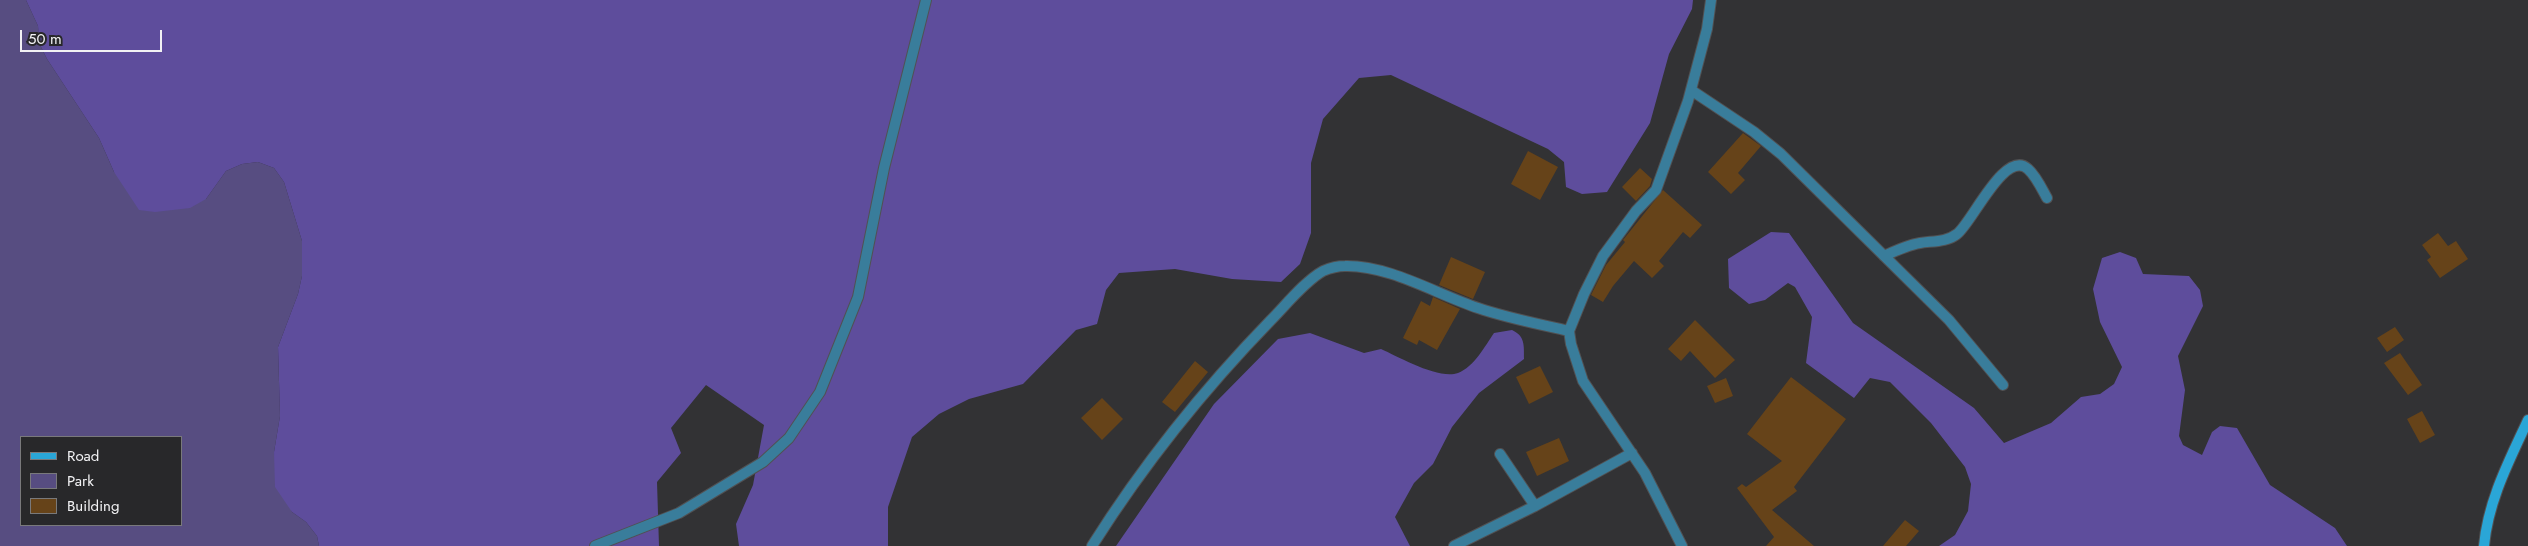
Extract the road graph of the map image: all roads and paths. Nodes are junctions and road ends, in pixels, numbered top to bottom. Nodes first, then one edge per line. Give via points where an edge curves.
1 (926, 0) edge
2 (1711, 0) edge
3 (1691, 90) junction
4 (2047, 198) dead end
5 (1884, 256) junction
6 (1569, 331) junction
7 (2004, 385) dead end
8 (2528, 420) edge
9 (1632, 453) junction
10 (1500, 454) dead end
11 (1535, 506) junction
12 (595, 546) edge
13 (1092, 546) edge
14 (1454, 546) edge
15 (1682, 546) edge
16 (2484, 546) edge

1 - 12 street via 884,168 858,297 820,392 789,438 763,462 679,513
2 - 3 street
3 - 5 street via 1781,154
3 - 6 street via 1656,190 1603,256
4 - 5 street via 2029,169 2014,166 1995,182 1957,234
5 - 7 street via 1949,320
6 - 9 street via 1583,381
6 - 13 street via 1480,308 1401,276 1372,269 1341,266 1322,272 1294,296 1221,372 1159,451
8 - 16 main road via 2499,485
9 - 11 street
9 - 15 street
10 - 11 street
11 - 14 street

